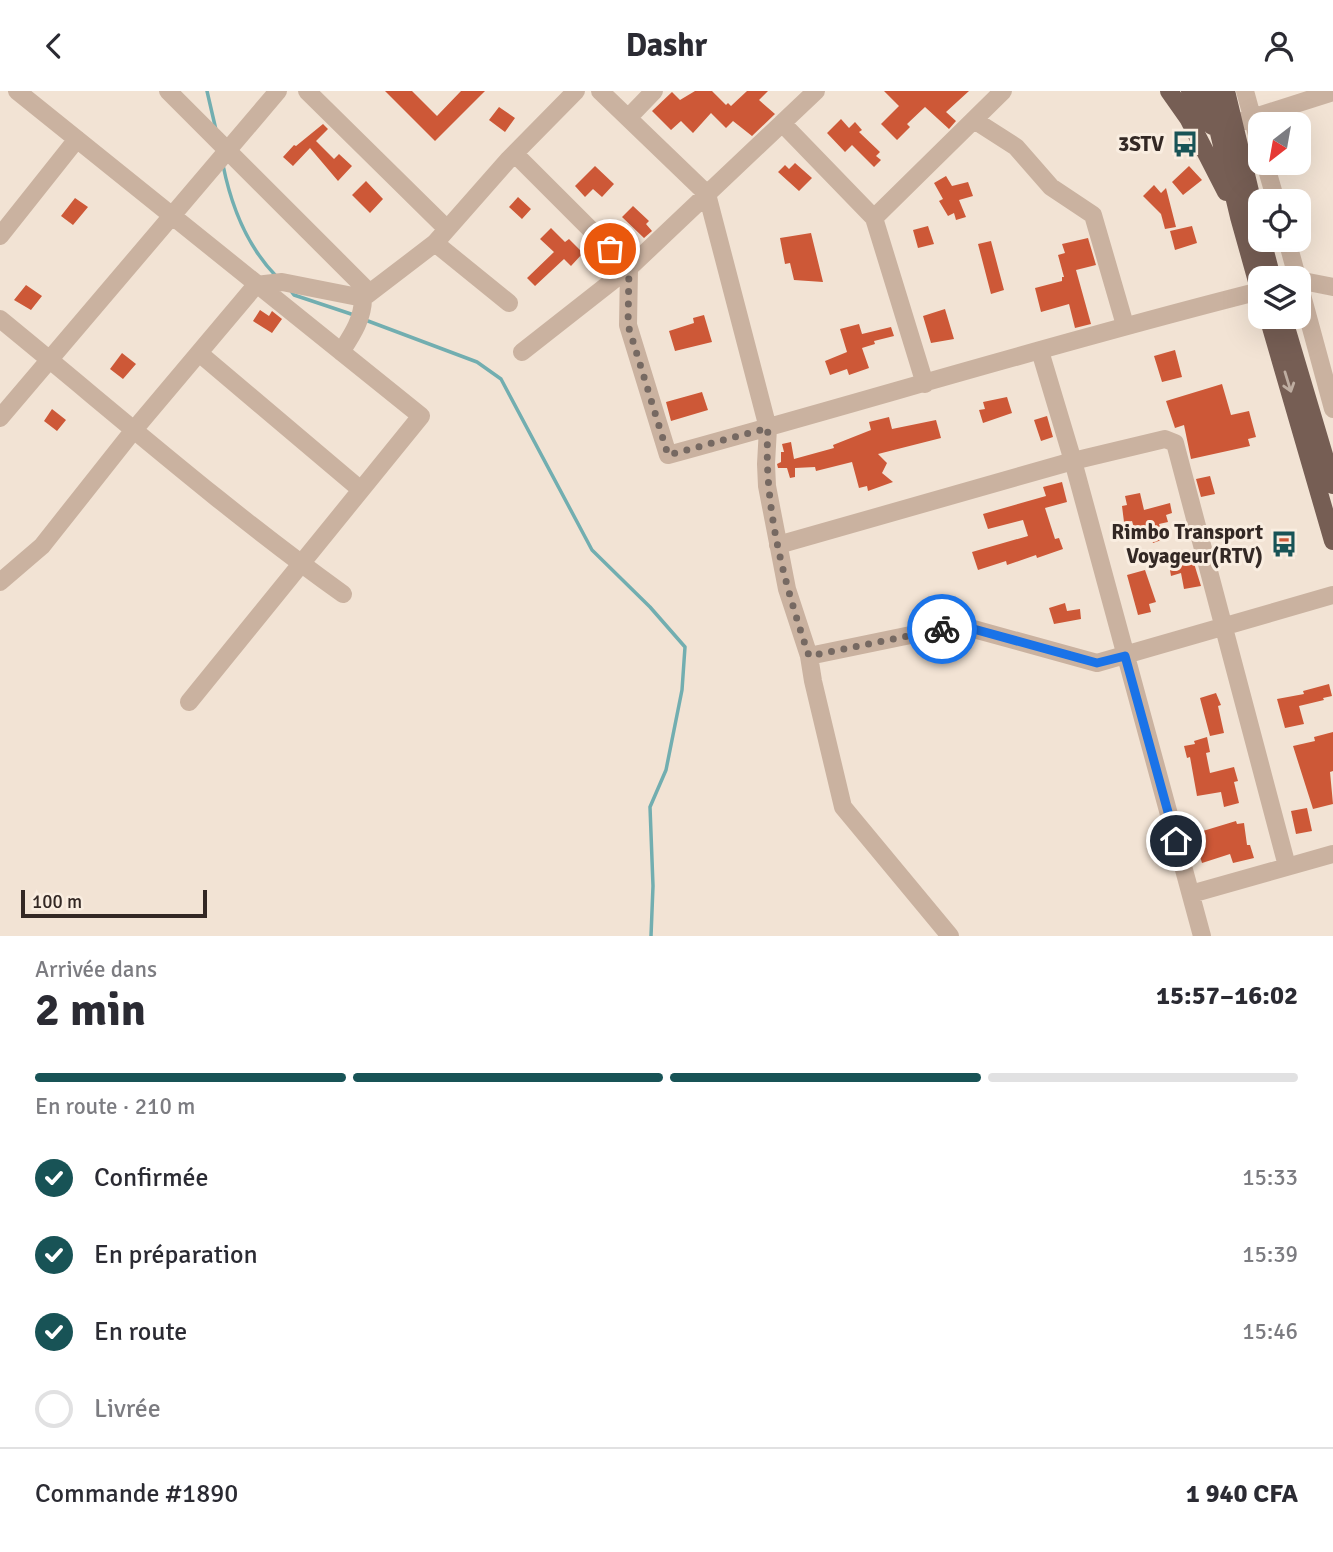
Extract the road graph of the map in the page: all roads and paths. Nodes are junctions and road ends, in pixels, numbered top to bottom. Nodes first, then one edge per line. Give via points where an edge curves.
1 (17, 91) edge
2 (167, 91) edge
3 (278, 91) edge
4 (307, 91) edge
5 (576, 91) edge
6 (600, 91) edge
7 (654, 91) edge
8 (816, 91) edge
9 (1003, 91) edge
10 (1169, 91) edge
11 (1190, 91) edge
12 (1209, 91) edge
13 (1226, 91) edge
14 (1245, 91) edge
15 (1333, 92) edge
16 (1250, 112) edge
17 (1271, 112) edge
18 (628, 118) junction
19 (1248, 119) edge
20 (974, 120) junction
21 (782, 123) junction
22 (1233, 124) junction
23 (77, 139) junction
24 (1222, 146) junction
25 (228, 151) junction
26 (515, 154) junction
27 (708, 194) junction
28 (1247, 215) junction
29 (172, 216) junction
30 (874, 218) junction
31 (446, 228) junction
32 (0, 236) edge
33 (435, 243) junction
34 (1256, 266) edge
35 (629, 268) junction
36 (1311, 282) edge
37 (256, 285) junction
38 (1333, 287) edge
39 (1248, 294) edge
40 (367, 296) junction
41 (509, 303) dead end
42 (0, 319) edge
43 (1125, 325) junction
44 (1311, 326) edge
45 (1272, 329) edge
46 (1286, 329) edge
47 (1040, 351) junction
48 (341, 352) junction
49 (522, 352) dead end
50 (199, 353) junction
51 (50, 359) junction
52 (925, 384) junction
53 (1333, 409) edge
54 (0, 418) edge
55 (768, 428) junction
56 (133, 431) junction
57 (1317, 456) junction
58 (1073, 460) junction
59 (1333, 485) edge
60 (361, 490) junction
61 (1333, 541) edge
62 (778, 545) junction
63 (301, 564) junction
64 (0, 582) edge
65 (343, 594) dead end
66 (1333, 595) edge
67 (1225, 628) junction
68 (809, 656) junction
69 (1125, 656) junction
70 (189, 702) dead end
71 (1333, 854) edge
72 (1287, 866) junction
73 (1191, 894) junction
74 (950, 936) edge
75 (1202, 936) edge

1 - 23 street
2 - 25 street
3 - 25 street
4 - 31 street
5 - 26 street
6 - 18 street
7 - 18 street
8 - 21 street
9 - 20 street
10 - 28 main road
11 - 24 main road
12 - 24 main road
13 - 22 main road
14 - 16 street
15 - 17 street
18 - 27 street
19 - 22 street
20 - 30 street
20 - 43 street via 1016,148 1051,187 1093,215
21 - 27 street
21 - 30 street
22 - 28 main road
23 - 29 street
23 - 32 street
24 - 28 main road
25 - 29 street
25 - 40 street
26 - 31 street
26 - 35 street
27 - 35 street
27 - 55 street
28 - 34 main road
29 - 37 street
29 - 51 street
30 - 52 street
31 - 33 street
33 - 40 street
33 - 41 street
35 - 49 street
35 - 55 street via 628,325 668,455
36 - 38 street
37 - 40 street via 282,282
37 - 48 street
37 - 50 street
39 - 43 street
40 - 48 street
42 - 51 street
43 - 47 street
44 - 53 street
45 -> 57 main road
46 - 57 main road
47 - 52 street
47 - 58 street
48 - 60 street via 421,416
50 - 56 street
50 - 60 street
51 - 54 street
51 - 56 street
52 - 55 street
55 - 62 street via 767,486
56 - 63 street
56 - 64 street via 42,546
57 - 59 main road
57 - 61 main road
58 - 62 street
58 - 67 street via 1165,439 1175,443
58 - 69 street
60 - 63 street
62 - 68 street
63 - 65 street
63 - 70 street
66 - 67 street
67 - 69 street
67 - 72 street
68 - 69 street via 959,625 1097,663
68 - 74 street via 843,807
69 - 73 street
71 - 72 street
72 - 73 street
73 - 75 street

